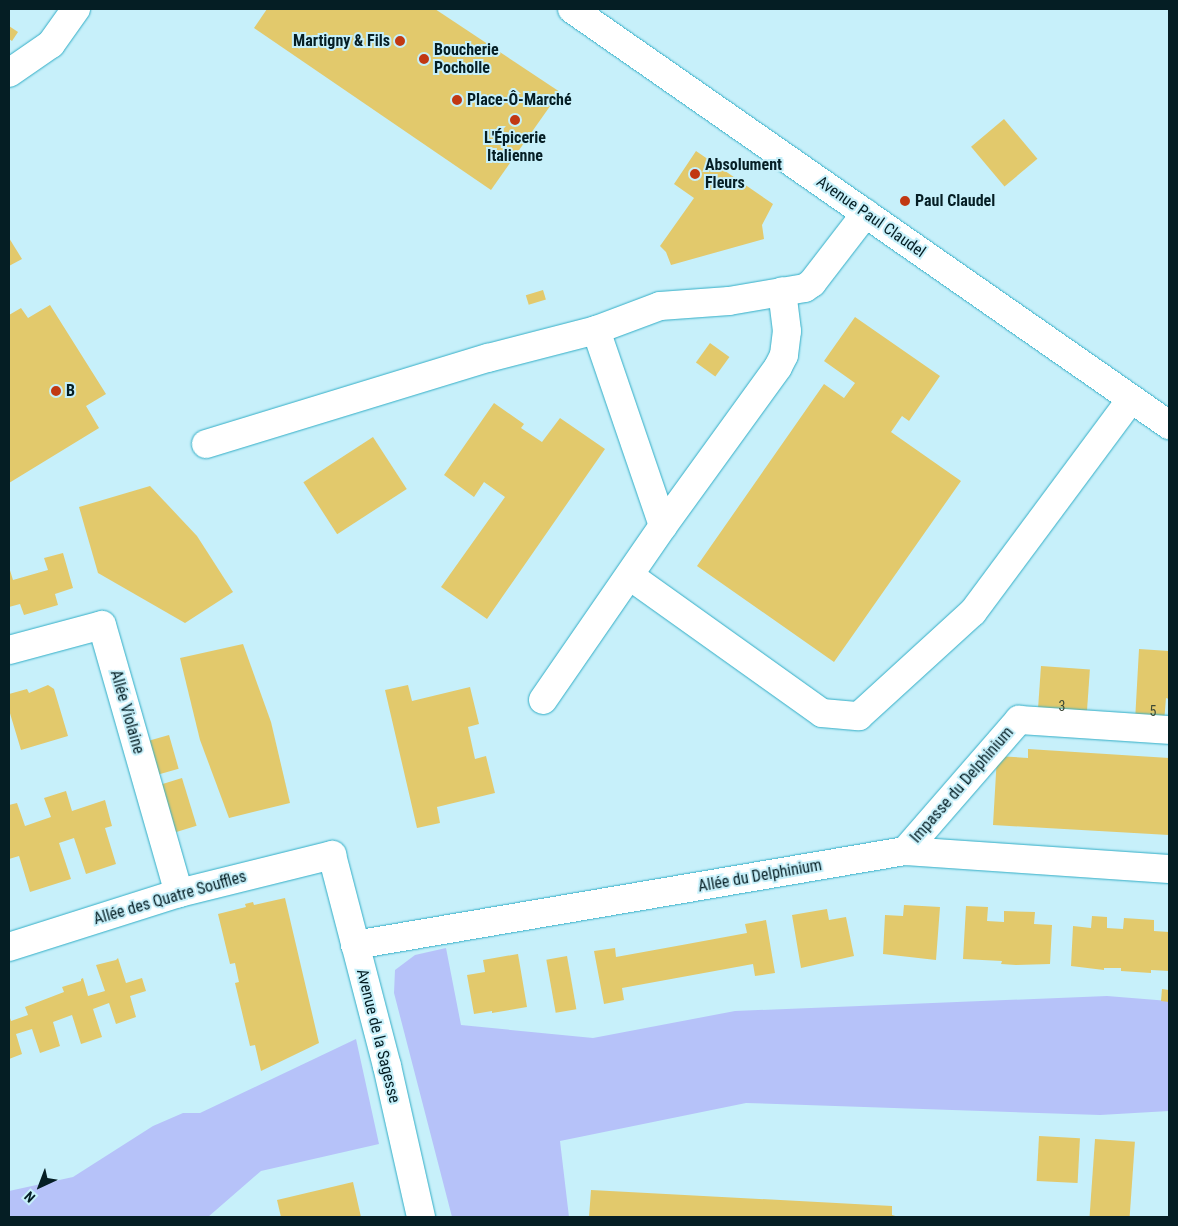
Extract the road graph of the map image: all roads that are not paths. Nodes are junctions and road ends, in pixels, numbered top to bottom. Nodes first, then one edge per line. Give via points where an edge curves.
1 (76, 9) edge
2 (572, 9) edge
3 (9, 72) edge
4 (866, 214) junction
5 (782, 291) junction
6 (596, 330) junction
7 (1132, 399) junction
8 (1169, 425) edge
9 (206, 444) dead end
10 (663, 526) junction
11 (630, 576) junction
12 (9, 650) edge
13 (543, 700) dead end
14 (1169, 730) edge
15 (905, 851) junction
16 (332, 855) joint
17 (1169, 869) edge
18 (179, 893) junction
19 (355, 945) junction
20 (9, 947) edge
21 (421, 1217) edge

1 - 3 street via 51,44
2 - 4 street, Avenue Paul Claudel
4 - 5 street via 812,282 805,288
4 - 7 street, Avenue Paul Claudel
5 - 6 street via 729,301 660,306
5 - 10 street via 788,331 778,367
6 - 9 street via 488,358
6 - 10 street
7 - 8 street, Avenue Paul Claudel
7 - 11 street via 973,612 859,716 822,713
10 - 11 street
11 - 13 street
12 - 18 street, Allée Violaine via 102,625
14 - 15 street, Impasse du Delphinium via 1019,720
15 - 17 street, Allée du Delphinium
15 - 19 street, Allée du Delphinium
16 - 18 street, Allée des Quatre Souffles
16 - 19 street, Avenue de la Sagesse
18 - 20 street, Allée des Quatre Souffles
19 - 21 street, Avenue de la Sagesse via 387,1066

